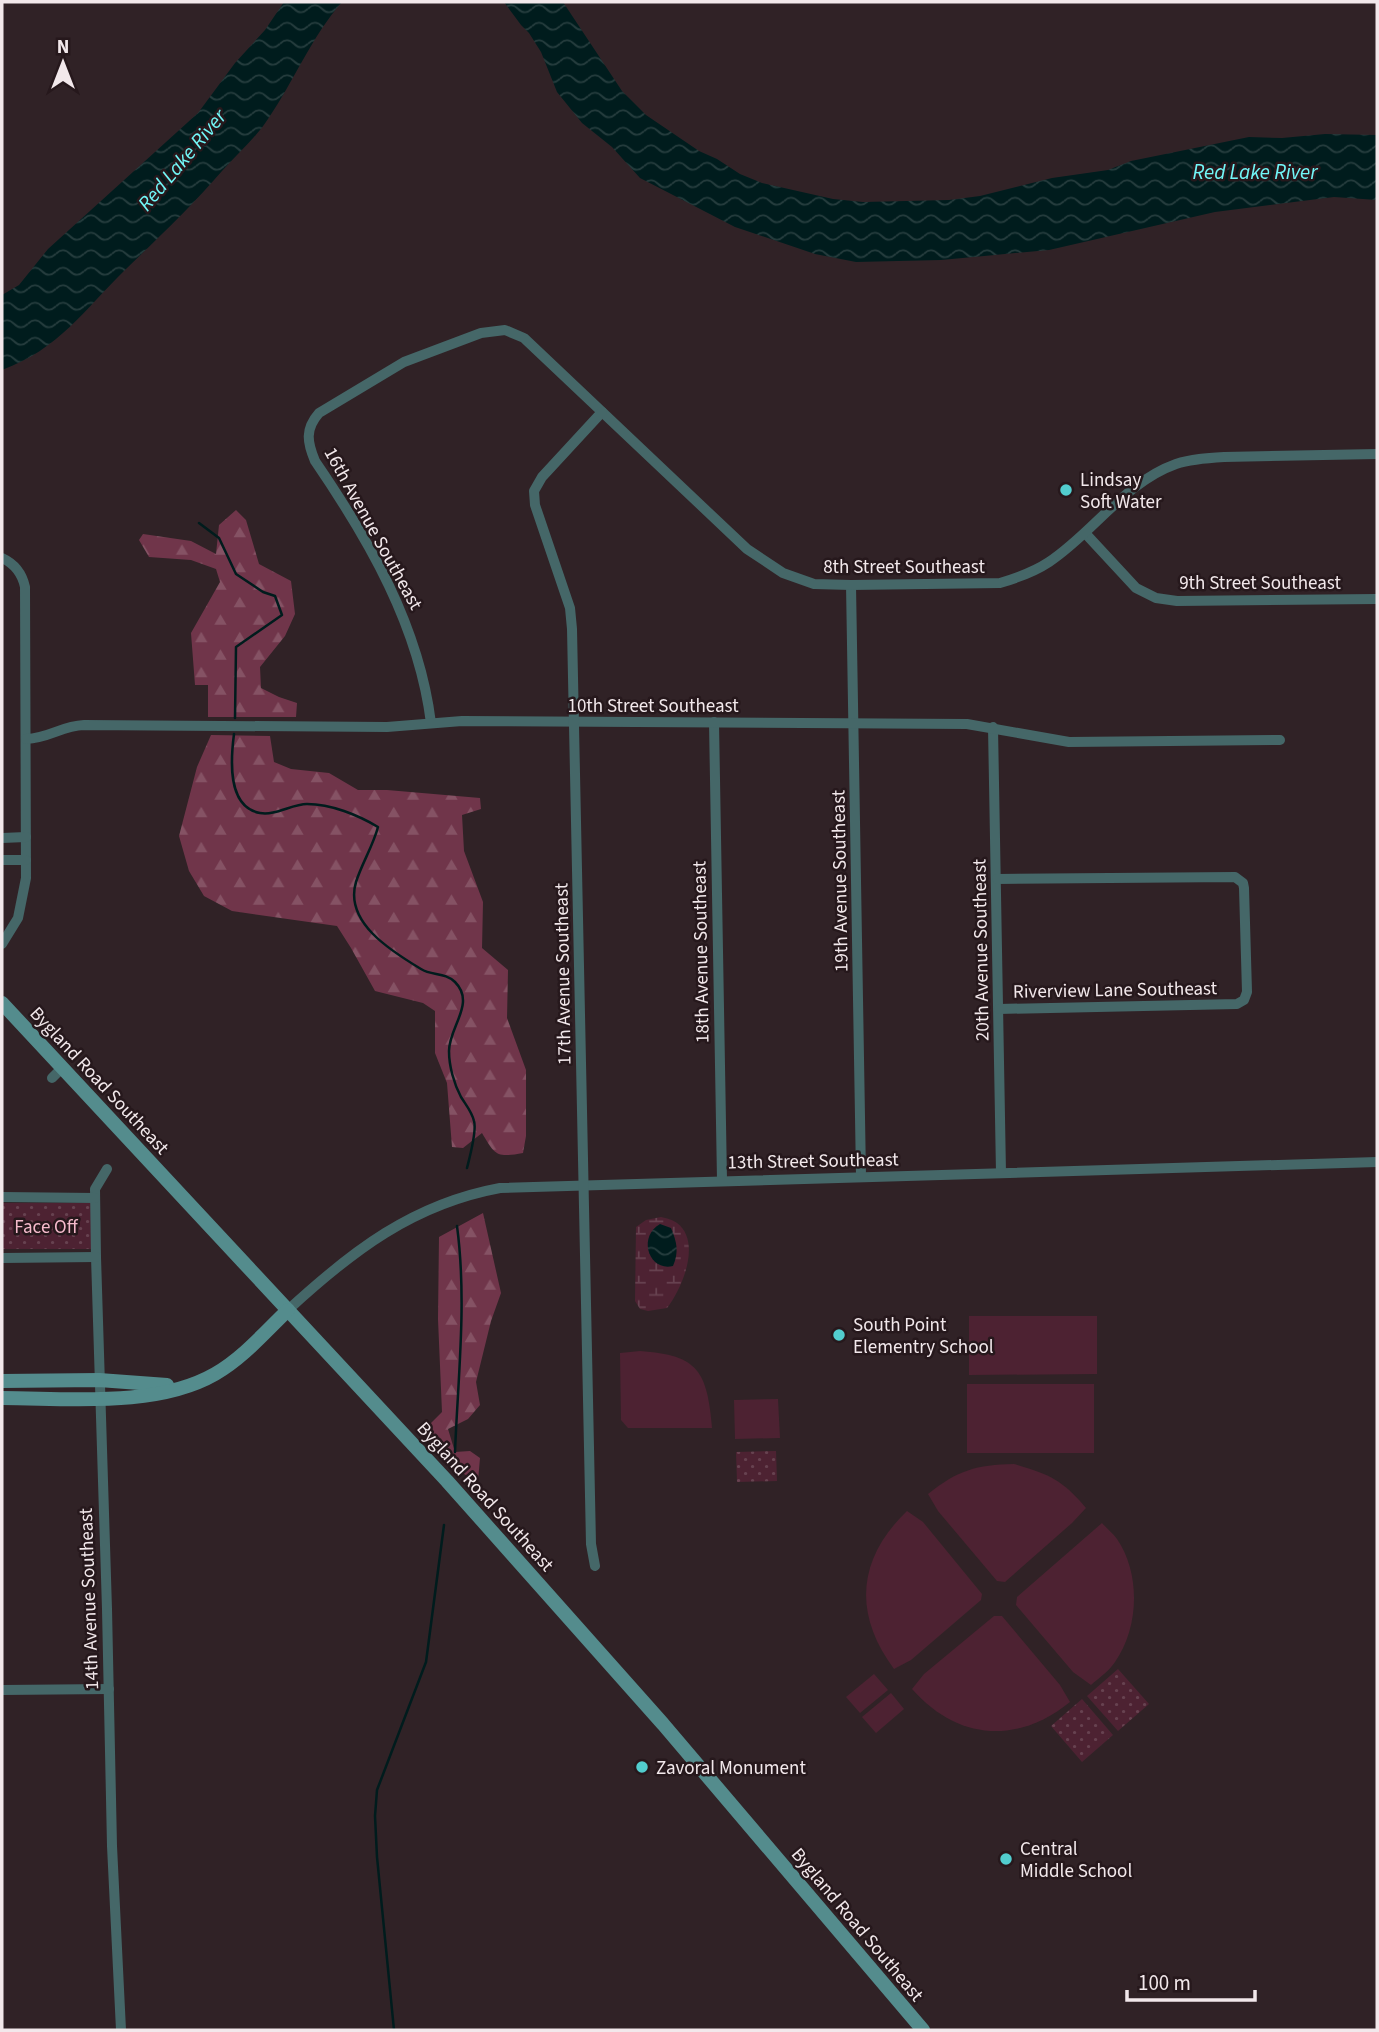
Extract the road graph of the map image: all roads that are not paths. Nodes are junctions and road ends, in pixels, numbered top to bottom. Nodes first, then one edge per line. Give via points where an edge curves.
1 (602, 412) junction
2 (308, 432) joint
3 (1377, 454) edge
4 (1084, 533) junction
5 (2, 558) edge
6 (851, 586) junction
7 (1377, 599) edge
8 (575, 722) junction
9 (713, 722) junction
10 (853, 722) junction
11 (431, 723) junction
12 (993, 727) junction
13 (26, 738) junction
14 (1280, 740) dead end
15 (26, 837) junction
16 (2, 838) edge
17 (2, 860) edge
18 (26, 860) junction
19 (997, 879) junction
20 (2, 944) edge
21 (2, 1003) edge
22 (999, 1009) junction
23 (1377, 1162) edge
24 (107, 1169) dead end
25 (1001, 1173) junction
26 (861, 1176) junction
27 (722, 1180) junction
28 (584, 1184) junction
29 (2, 1198) edge
30 (95, 1198) junction
31 (96, 1257) junction
32 (2, 1258) edge
33 (289, 1310) junction
34 (99, 1380) junction
35 (2, 1381) edge
36 (196, 1383) junction
37 (2, 1398) edge
38 (100, 1398) junction
39 (595, 1566) dead end
40 (108, 1689) junction
41 (2, 1690) edge
42 (121, 2030) edge
43 (923, 2030) edge

1 - 2 street, 8th Street Southeast via 524,338 495,330 390,369 319,413
1 - 6 street, 8th Street Southeast via 765,563 801,580
1 - 8 street, 17th Avenue Southeast via 534,491 570,608
2 - 11 street, 16th Avenue Southeast via 315,461 402,615 418,660
3 - 4 street, 8th Street Southeast via 1199,458 1175,464 1140,484
4 - 6 street, 8th Street Southeast via 1037,570 1000,583
4 - 7 street, 9th Street Southeast via 1136,588 1156,598
5 - 13 street via 19,571 25,587
6 - 10 street, 19th Avenue Southeast
8 - 9 street, 10th Street Southeast
8 - 11 street, 10th Street Southeast
8 - 28 street, 17th Avenue Southeast
9 - 10 street, 10th Street Southeast
9 - 27 street, 18th Avenue Southeast
10 - 12 street, 10th Street Southeast
10 - 26 street, 19th Avenue Southeast
11 - 13 street, 10th Street Southeast via 387,727 84,725 44,738
12 - 14 street, 10th Street Southeast via 1069,742
12 - 19 street, 20th Avenue Southeast
13 - 15 street
15 - 16 street
15 - 18 street
17 - 18 street
18 - 20 street via 22,906
19 - 22 street, 20th Avenue Southeast
19 - 22 street, Riverview Lane Southeast via 1236,877 1244,888 1247,992 1237,1004
21 - 33 street, Bygland Road Southeast via 57,1073
22 - 25 street, 20th Avenue Southeast
23 - 25 street, 13th Street Southeast
24 - 30 street, 14th Avenue Southeast via 98,1181
25 - 26 street, 13th Street Southeast
26 - 27 street, 13th Street Southeast
27 - 28 street, 13th Street Southeast
28 - 33 street, 13th Street Southeast via 500,1188 429,1208 357,1251
28 - 39 street, 17th Avenue Southeast
29 - 30 street
30 - 31 street, 14th Avenue Southeast
31 - 32 street
31 - 34 street, 14th Avenue Southeast
33 - 36 street via 227,1366
33 - 43 street, Bygland Road Southeast via 598,1650
34 - 35 street
34 - 36 street via 147,1385
34 - 38 street, 14th Avenue Southeast
36 - 38 street via 167,1392
37 - 38 street
38 - 40 street, 14th Avenue Southeast
40 - 41 street
40 - 42 street, 14th Avenue Southeast

